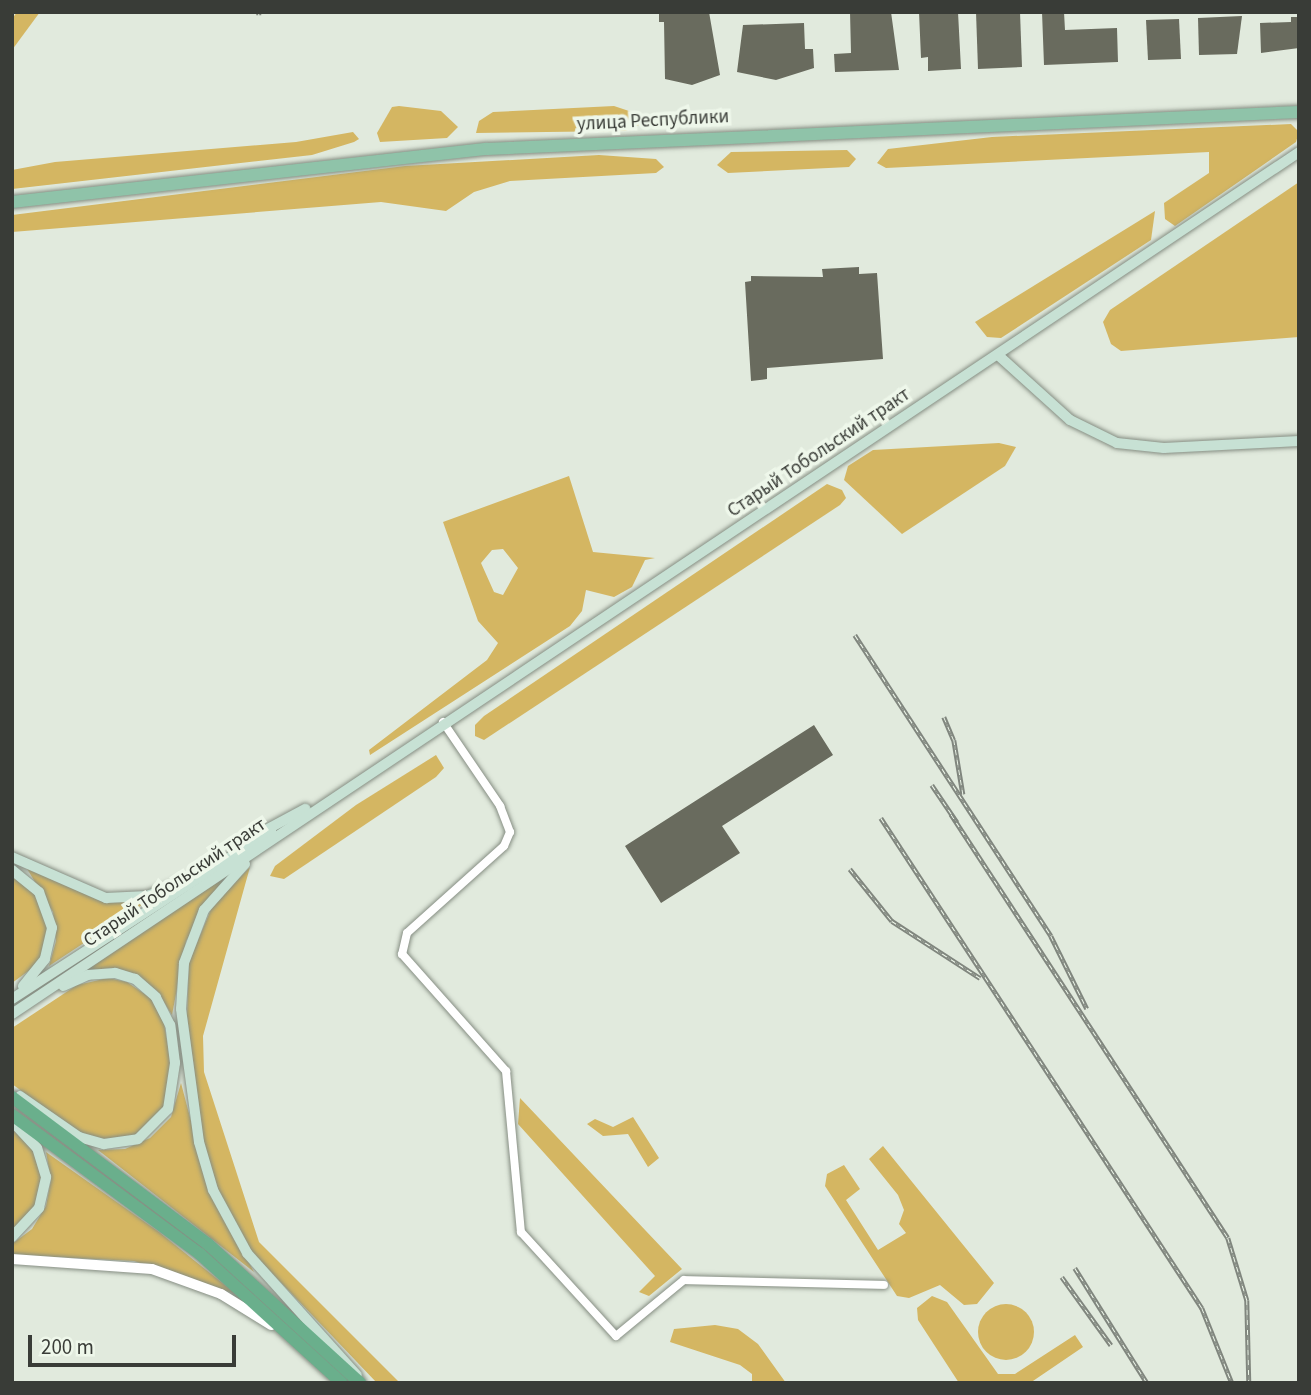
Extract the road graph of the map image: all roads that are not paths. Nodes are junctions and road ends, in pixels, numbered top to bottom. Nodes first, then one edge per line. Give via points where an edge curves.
1 (1299, 115) edge
2 (1299, 152) edge
3 (12, 202) edge
4 (998, 355) junction
5 (1299, 440) edge
6 (443, 722) junction
7 (309, 811) junction
8 (12, 858) edge
9 (12, 870) edge
10 (12, 997) edge
11 (12, 1015) edge
12 (12, 1091) edge
13 (12, 1097) edge
14 (12, 1115) edge
15 (12, 1121) edge
16 (12, 1237) edge
17 (12, 1259) edge
18 (884, 1285) dead end
19 (334, 1383) edge
20 (342, 1383) edge
21 (361, 1383) edge

1 - 3 main road, улица Республики via 487,149
2 - 4 main road, Старый Тобольский тракт
4 - 5 main road via 1070,420 1117,443 1164,448
4 - 6 main road, Старый Тобольский тракт
6 - 7 main road, Старый Тобольский тракт
6 - 18 street via 500,806 510,832 504,846 407,933 402,954 506,1071 521,1233 616,1336 684,1280
7 - 8 main road via 186,881 138,898 93,895
7 - 10 main road, Старый Тобольский тракт
7 - 11 main road, Старый Тобольский тракт
7 - 21 main road via 238,870 208,904 186,954 181,1009 199,1142 223,1213 272,1286
9 - 10 main road via 39,892 52,928 41,966
11 - 12 main road via 88,975 128,976 163,1007 176,1073 172,1101 159,1123 138,1139 120,1144 79,1137
13 - 21 highway via 208,1244
14 - 20 highway via 200,1254
15 - 16 main road via 37,1148 46,1177 39,1208
17 - 19 street via 135,1266 205,1286 279,1331

